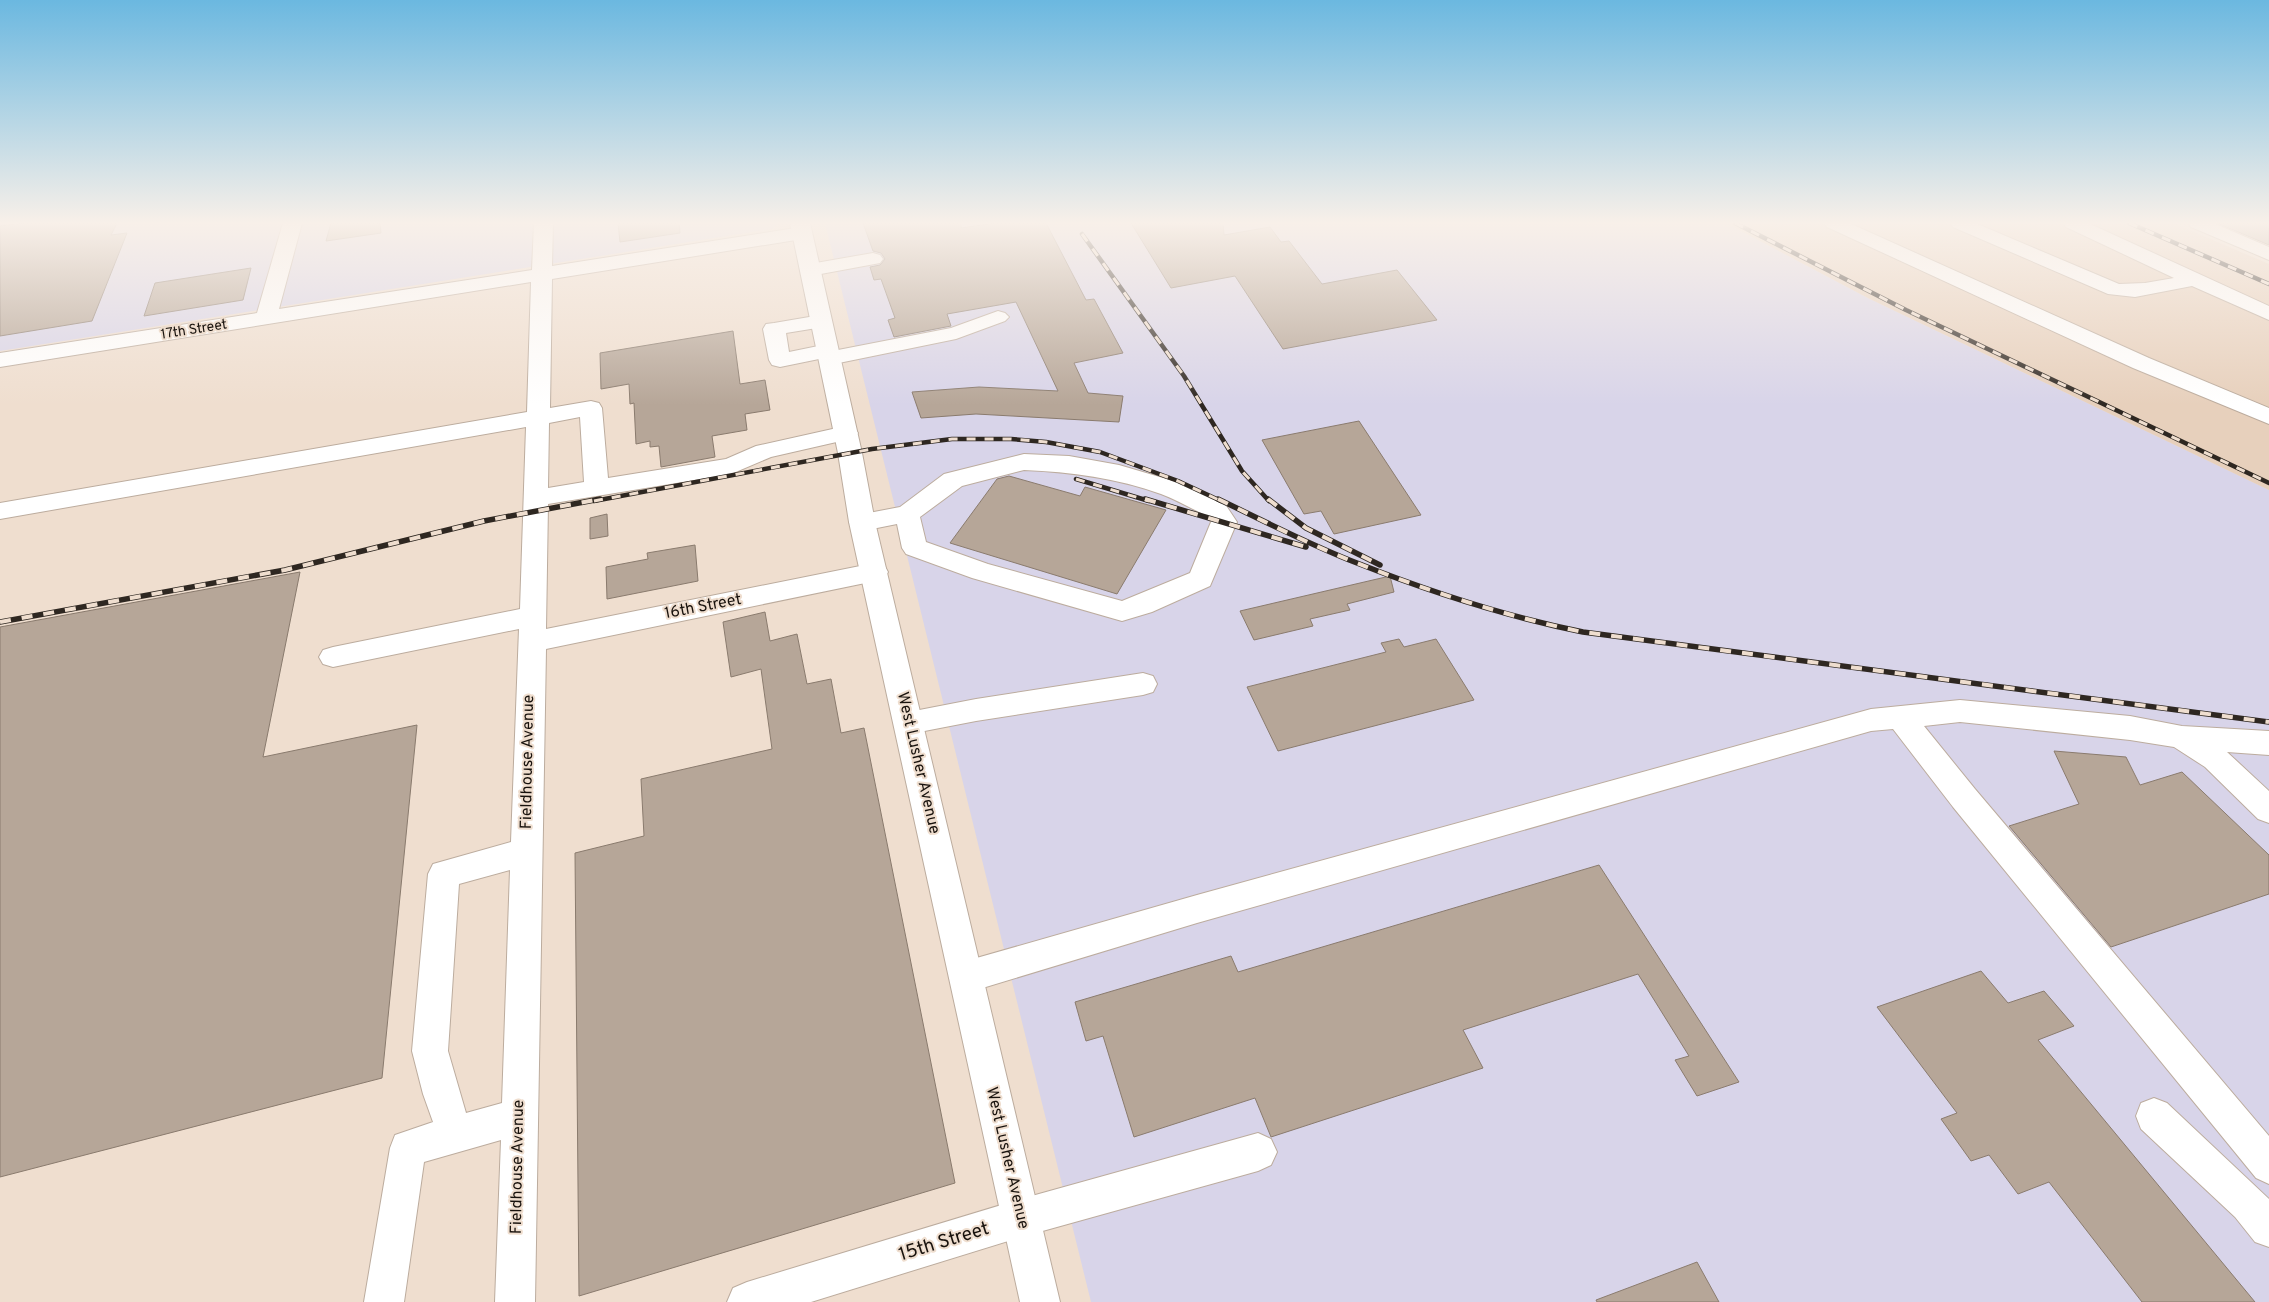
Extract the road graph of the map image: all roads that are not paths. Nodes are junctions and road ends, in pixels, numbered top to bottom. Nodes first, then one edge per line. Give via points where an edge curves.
1 (275, 284) edge
2 (481, 284) edge
3 (542, 284) edge
4 (813, 284) edge
5 (1967, 284) edge
6 (2100, 284) edge
7 (2173, 284) edge
8 (2205, 284) edge
9 (2269, 314) edge
10 (998, 317) dead end
11 (266, 318) junction
12 (821, 321) junction
13 (829, 355) junction
14 (0, 360) edge
15 (538, 416) junction
16 (2269, 417) edge
17 (846, 433) junction
18 (597, 488) junction
19 (535, 498) junction
20 (0, 511) edge
21 (907, 514) junction
22 (862, 522) junction
23 (875, 572) junction
24 (531, 629) junction
25 (333, 657) dead end
26 (1143, 684) dead end
27 (1900, 717) junction
28 (909, 724) junction
29 (2181, 737) junction
30 (2269, 743) edge
31 (2269, 810) edge
32 (526, 852) junction
33 (966, 977) junction
34 (520, 1116) junction
35 (2154, 1116) dead end
36 (456, 1135) junction
37 (1258, 1152) dead end
38 (2269, 1164) edge
39 (1021, 1218) junction
40 (2269, 1228) edge
41 (788, 1296) edge
42 (384, 1302) edge
43 (515, 1302) edge
44 (747, 1302) edge
45 (1040, 1302) edge

1 - 11 street
2 - 11 street, 17th Street
3 - 15 street, Fieldhouse Avenue
4 - 12 street, West Lusher Avenue
5 - 16 street
6 - 7 street via 2130,292
8 - 9 street
10 - 13 street via 956,333
11 - 14 street, 17th Street
12 - 13 street, West Lusher Avenue
12 - 13 street via 774,329 780,360
13 - 17 street, West Lusher Avenue
15 - 18 street via 591,408
15 - 19 street, Fieldhouse Avenue
15 - 20 street
17 - 18 street via 764,451 731,466
17 - 22 street, West Lusher Avenue
18 - 19 street
19 - 24 street, Fieldhouse Avenue
21 - 21 street via 915,548 990,574 1122,611 1201,579 1224,522 1216,510 1172,489 1119,473 1069,464 1024,462 953,480
21 - 22 street
22 - 23 street, West Lusher Avenue
23 - 24 street, 16th Street
23 - 28 street, West Lusher Avenue
24 - 25 street, 16th Street
24 - 32 street, Fieldhouse Avenue
26 - 28 street via 976,710
27 - 29 street via 1960,711 2130,728
27 - 33 street via 1871,720 1196,909
27 - 38 street
28 - 33 street, West Lusher Avenue
29 - 30 street
29 - 31 street via 2215,759
32 - 34 street, Fieldhouse Avenue
32 - 36 street via 444,874 430,1051
33 - 39 street, West Lusher Avenue
34 - 36 street
34 - 43 street, Fieldhouse Avenue
35 - 40 street via 2248,1204
36 - 42 street via 408,1148
37 - 39 street, 15th Street
39 - 41 street, 15th Street
39 - 45 street, West Lusher Avenue
41 - 44 street, 15th Street

